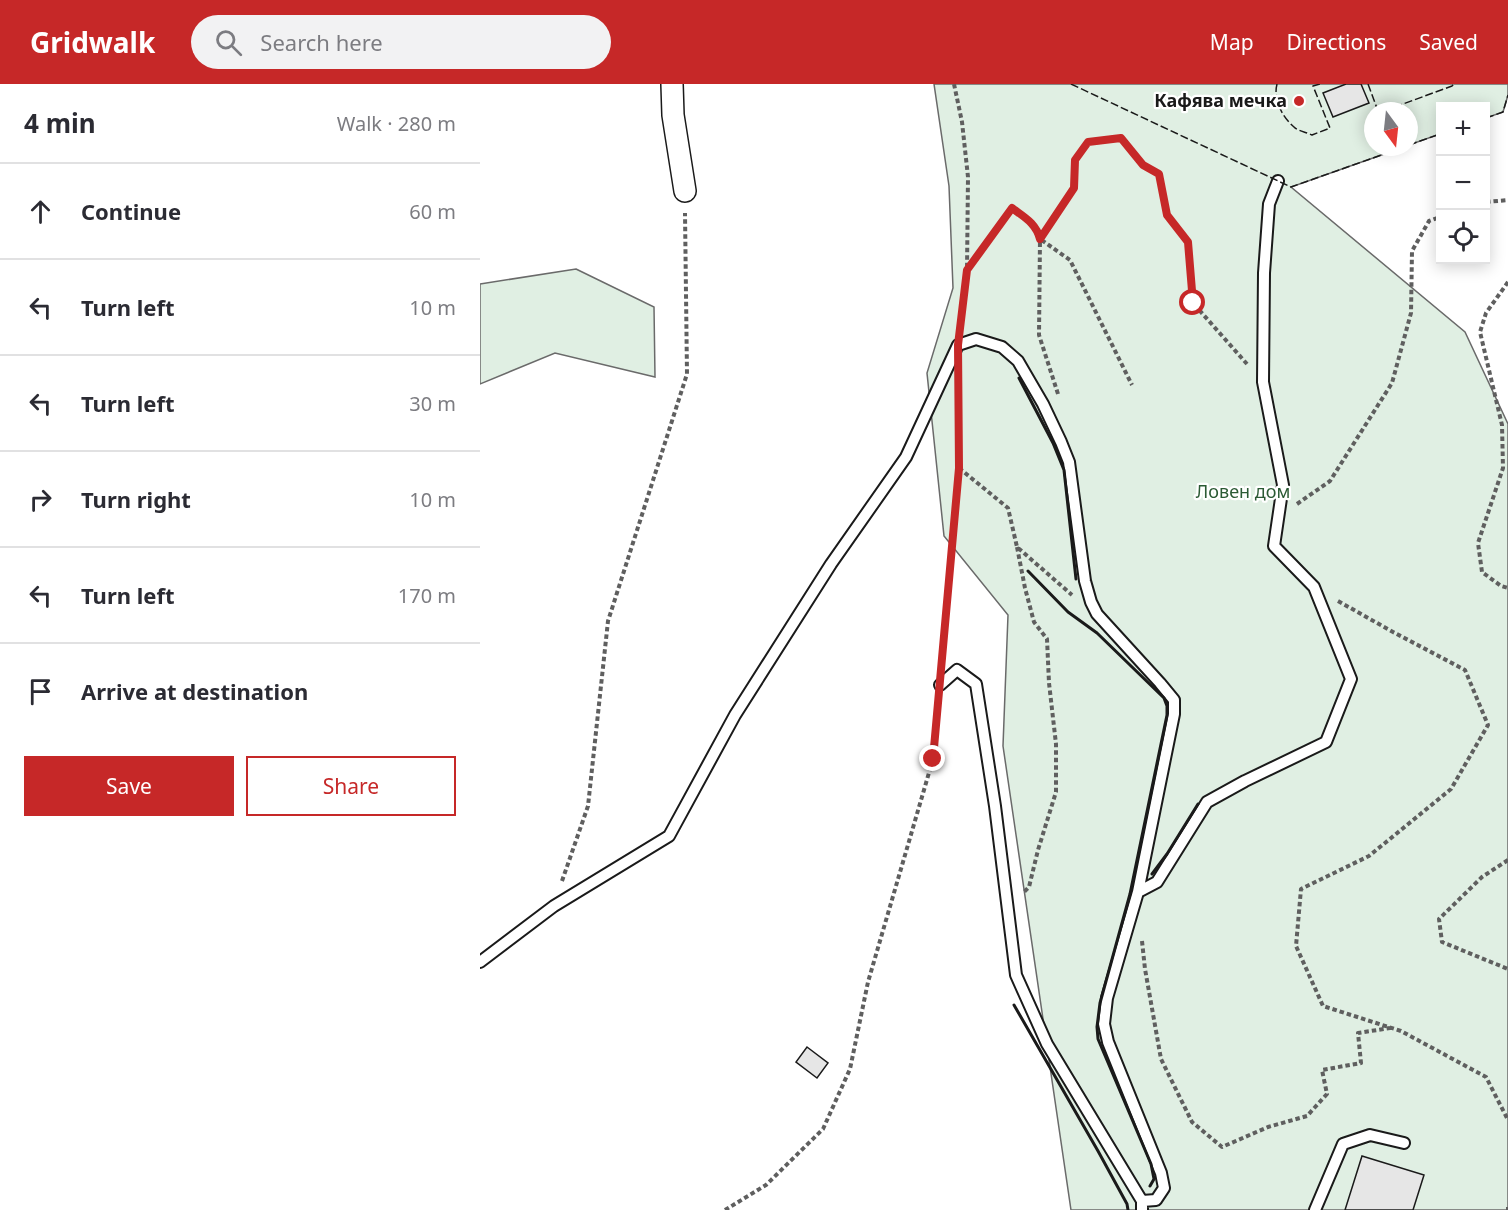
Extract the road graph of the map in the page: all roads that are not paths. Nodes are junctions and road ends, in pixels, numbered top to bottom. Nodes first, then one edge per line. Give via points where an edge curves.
1 (672, 84) edge
2 (1278, 181) dead end
3 (685, 191) road end
4 (940, 685) road end
5 (1138, 892) junction
6 (480, 962) edge
7 (1404, 1143) dead end
8 (1142, 1206) edge
9 (1315, 1210) edge

1 - 3 street
2 - 5 lane via 1269,204 1264,273 1263,382 1283,485 1274,546 1314,587 1351,679 1326,742 1207,802 1157,882
4 - 8 lane via 957,670 976,684 1016,975 1047,1044
5 - 6 lane via 1174,700 1097,614 1091,602 1069,462 1043,404 1018,361 1002,347 976,339 958,345 906,458 831,564 735,715 669,836 554,906
5 - 8 lane via 1107,998 1104,1024 1161,1173 1164,1188 1156,1200
7 - 9 lane via 1370,1135 1343,1144

